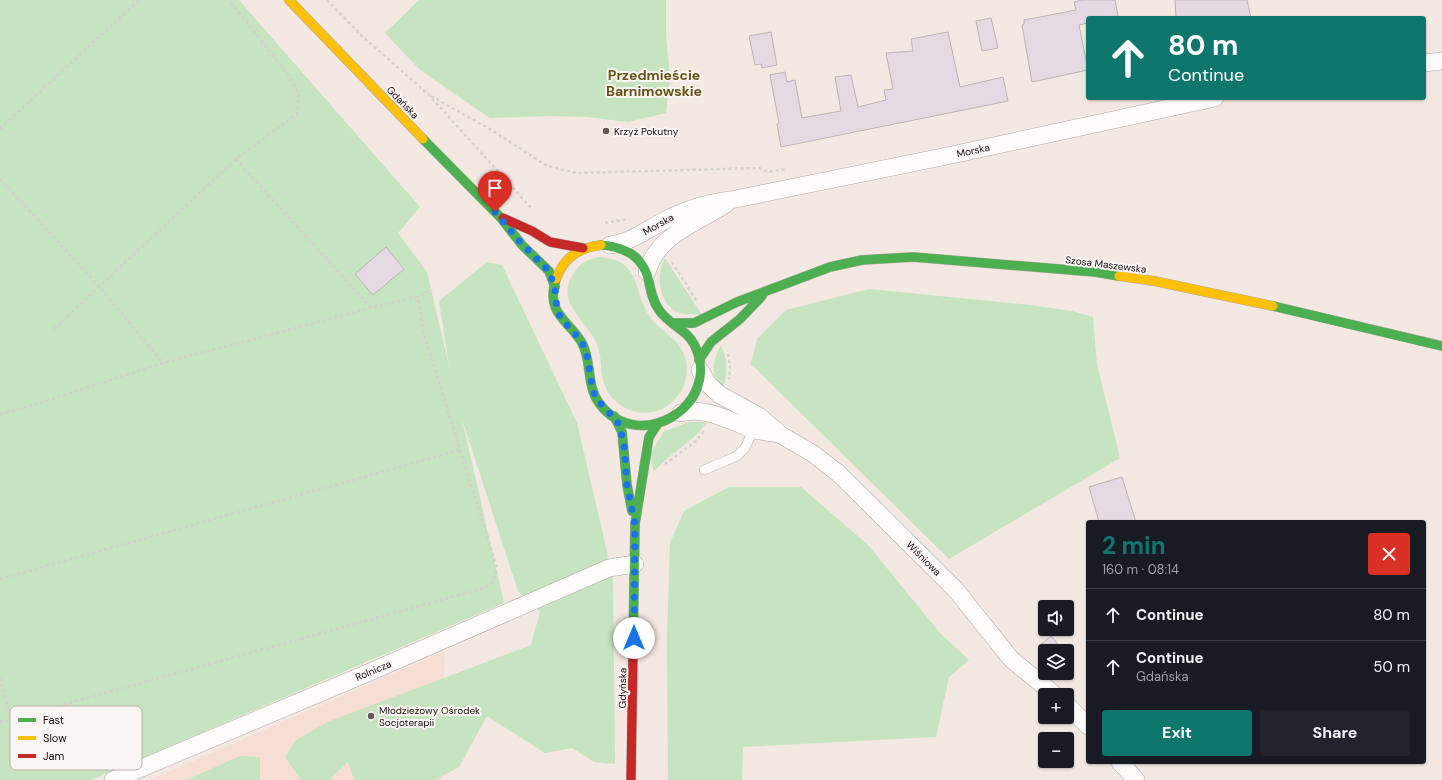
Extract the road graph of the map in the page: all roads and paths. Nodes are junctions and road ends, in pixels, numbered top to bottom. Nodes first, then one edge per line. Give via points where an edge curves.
1 (139, 0) edge
2 (229, 0) edge
3 (290, 0) edge
4 (327, 0) edge
5 (1442, 61) edge
6 (1426, 63) edge
7 (429, 95) junction
8 (1206, 100) edge
9 (0, 130) edge
10 (236, 159) junction
11 (791, 168) dead end
12 (0, 179) edge
13 (731, 200) junction
14 (534, 211) dead end
15 (501, 218) junction
16 (599, 225) dead end
17 (650, 228) junction
18 (610, 245) junction
19 (661, 246) junction
20 (582, 248) junction
21 (647, 272) junction
22 (99, 286) junction
23 (555, 288) junction
24 (432, 290) dead end
25 (766, 292) junction
26 (418, 296) junction
27 (371, 308) junction
28 (708, 318) junction
29 (673, 323) junction
30 (54, 329) dead end
31 (719, 334) junction
32 (1442, 346) edge
33 (163, 363) junction
34 (700, 365) junction
35 (723, 397) junction
36 (681, 413) junction
37 (0, 414) edge
38 (715, 415) junction
39 (614, 416) junction
40 (757, 423) junction
41 (657, 425) junction
42 (460, 450) junction
43 (664, 465) dead end
44 (704, 470) dead end
45 (635, 524) junction
46 (635, 564) junction
47 (0, 579) edge
48 (0, 678) edge
49 (1046, 688) edge
50 (56, 706) edge
51 (10, 711) edge
52 (1074, 712) edge
53 (10, 719) edge
54 (0, 722) edge
55 (1086, 724) edge
56 (1122, 764) edge
57 (142, 768) edge
58 (137, 770) edge
59 (113, 780) edge
60 (631, 780) edge
61 (1136, 780) edge

1 - 9 path
2 - 10 path via 288,75 299,94 296,114
3 - 15 main road, Gdańska
4 - 7 path via 361,35
5 - 6 street
7 - 11 path via 495,132 547,166 576,172 760,168 768,172
7 - 14 path
8 - 13 street, Morska
10 - 22 path
10 - 27 path
12 - 22 path
13 - 17 street, Morska via 698,205
13 - 19 street, Morska via 680,231
15 - 20 main road, Gdańska via 550,242
15 - 23 main road, Gdańska via 549,271
16 - 17 path via 638,218
17 - 18 street, Morska via 628,241
18 - 20 main road
18 - 21 main road via 632,253
19 - 21 street, Morska via 650,260
19 - 28 path
20 - 23 main road via 563,264
21 - 29 main road via 655,303
22 - 30 path
22 - 33 path
23 - 39 main road via 555,303 559,314 577,336 587,355 593,391 597,399
24 - 26 path
25 - 28 main road, Szosa Maszewska via 737,302
25 - 31 main road, Szosa Maszewska via 739,319
25 - 32 main road, Szosa Maszewska via 810,273 862,260 913,257 999,263 1095,272 1154,281 1243,299
26 - 27 path
26 - 42 path via 424,331
27 - 33 path
28 - 29 main road, Szosa Maszewska via 687,324
29 - 34 main road via 688,335
31 - 34 main road, Szosa Maszewska via 704,350
31 - 35 path via 727,350 730,367 728,385
33 - 37 path
34 - 35 street, Wiśniowa via 708,384
34 - 36 main road via 696,393
35 - 40 street, Wiśniowa
36 - 38 street, Wiśniowa via 689,410
36 - 41 main road
38 - 40 street, Wiśniowa
38 - 43 path via 695,442
39 - 41 main road via 633,424
39 - 45 main road, Gdyńska via 622,432 627,485
40 - 44 lane via 745,448 737,456
40 - 49 street, Wiśniowa via 801,445 838,473 955,589 1011,659
41 - 45 main road, Gdyńska via 648,437
42 - 47 path
42 - 50 path via 497,568 492,583 481,589
45 - 46 main road, Gdyńska
46 - 57 street, Rolnicza via 609,568
46 - 60 main road, Gdyńska
48 - 51 path
52 - 55 street
53 - 54 path
56 - 61 street
58 - 59 street, Rolnicza

